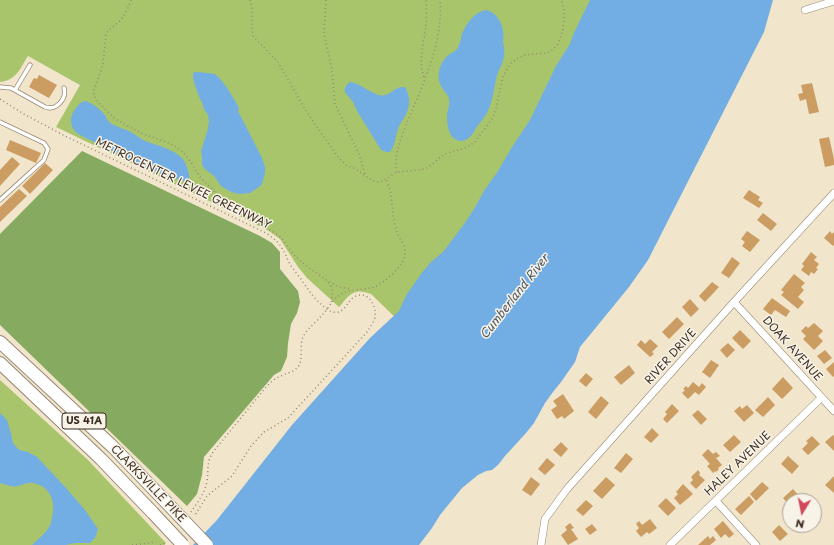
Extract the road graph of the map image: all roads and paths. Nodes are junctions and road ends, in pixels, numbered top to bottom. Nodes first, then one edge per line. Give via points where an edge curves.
1 (131, 0) edge
2 (250, 0) edge
3 (326, 0) edge
4 (426, 0) edge
5 (440, 0) edge
6 (561, 0) edge
7 (834, 1) edge
8 (805, 10) dead end
9 (30, 65) dead end
10 (425, 78) junction
11 (0, 87) edge
12 (64, 88) dead end
13 (15, 90) junction
14 (0, 99) edge
15 (0, 122) edge
16 (397, 173) junction
17 (364, 174) junction
18 (386, 179) junction
19 (834, 193) edge
20 (0, 200) edge
21 (328, 281) junction
22 (353, 289) junction
23 (734, 302) junction
24 (330, 304) junction
25 (327, 309) junction
26 (0, 342) edge
27 (0, 363) edge
28 (822, 398) junction
29 (834, 411) edge
30 (716, 501) junction
31 (191, 512) dead end
32 (195, 515) dead end
33 (156, 542) dead end
34 (166, 543) dead end
35 (132, 545) edge
36 (160, 545) edge
37 (183, 545) edge
38 (207, 545) edge
39 (541, 545) edge
40 (670, 545) edge
41 (756, 545) edge

1 - 21 path via 121,20 106,34 103,65 94,90 96,100 124,124 182,150 199,176 224,201 277,234 298,259
2 - 17 path via 252,33 255,39 277,61 306,111 338,157 346,165
3 - 17 path via 324,32 332,70 335,104 359,154
4 - 10 path via 422,58
5 - 10 path via 438,36
6 - 16 path via 564,18 558,44 547,53 525,55 510,64 503,76 493,118 475,142 467,148 444,154 427,168
7 - 8 street
9 - 13 lane
10 - 16 path via 402,134 395,162
11 - 13 lane
12 - 13 lane via 63,98 58,105 51,108
14 - 25 path, METROCENTER LEVEE GREENWAY via 65,136 266,233 277,241 310,292
15 - 20 lane via 44,143 48,149 44,160
16 - 18 path
17 - 18 path via 376,182
18 - 22 path via 390,189 394,221 405,256 402,264 381,284
19 - 23 street, RIVER DRIVE
21 - 22 path via 338,287
21 - 24 path via 332,294
22 - 24 path via 341,294
23 - 28 street, DOAK AVENUE
23 - 39 street, RIVER DRIVE via 567,489 545,519
24 - 25 path
25 - 31 path via 303,337 299,366 267,386 213,452 209,458 205,488
25 - 32 path via 332,312 342,311 352,298 363,296 373,302 375,318 368,331 288,418 264,432 251,446 232,476 207,496
26 - 38 main road, CLARKSVILLE PIKE / US 41A, bridge via 113,448
27 - 37 main road, CLARKSVILLE PIKE / US 41A, bridge via 101,459
28 - 29 street, DOAK AVENUE
28 - 30 street, HALEY AVENUE
30 - 40 street, HALEY AVENUE
30 - 41 street
33 - 35 path
34 - 36 path

